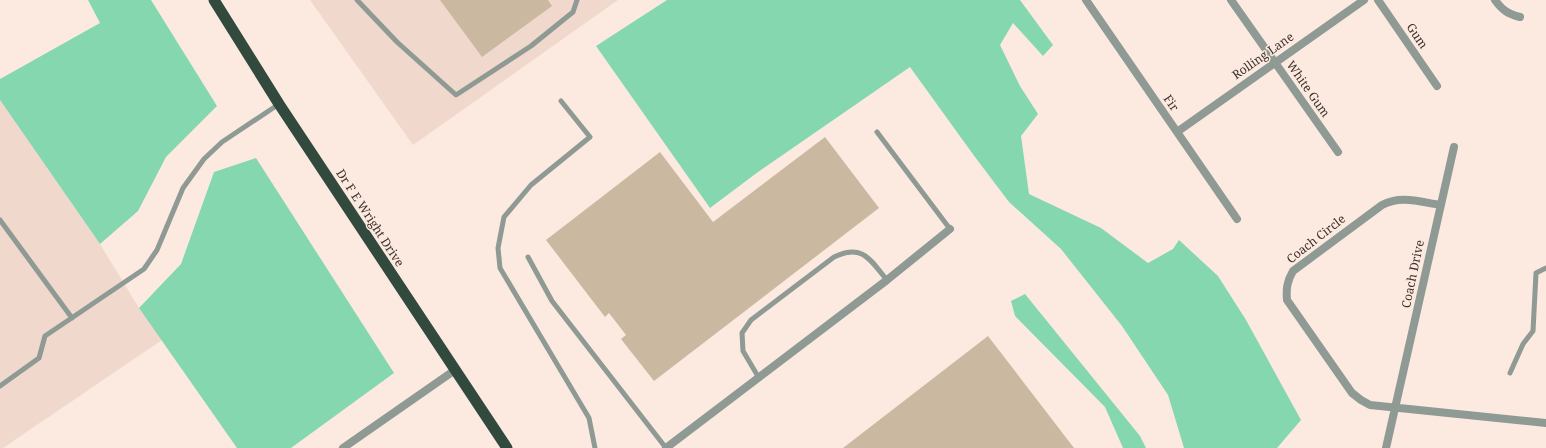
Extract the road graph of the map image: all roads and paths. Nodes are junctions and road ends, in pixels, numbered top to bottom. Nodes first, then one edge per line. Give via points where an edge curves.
1 (214, 0) edge
2 (357, 0) edge
3 (578, 0) edge
4 (1086, 0) edge
5 (1231, 0) edge
6 (1364, 0) edge
7 (1378, 0) edge
8 (1495, 0) edge
9 (1520, 17) dead end
10 (1275, 63) junction
11 (1436, 86) dead end
12 (561, 100) dead end
13 (279, 104) junction
14 (877, 132) dead end
15 (1177, 132) junction
16 (1454, 147) dead end
17 (1338, 152) dead end
18 (1441, 205) junction
19 (1237, 219) dead end
20 (0, 220) edge
21 (950, 229) joint
22 (528, 257) dead end
23 (1546, 268) edge
24 (887, 280) junction
25 (72, 318) junction
26 (455, 370) junction
27 (1510, 373) dead end
28 (758, 378) junction
29 (0, 386) edge
30 (1396, 407) junction
31 (1546, 423) edge
32 (676, 445) edge
33 (343, 448) edge
34 (507, 448) edge
35 (595, 448) edge
36 (666, 448) edge
37 (1386, 448) edge

1 - 13 highway, Dr F E Wright Drive
2 - 3 lane via 397,42 456,95 531,46 573,12
4 - 15 street, Fir
5 - 10 street, White Gum
6 - 10 street, Rolling Lane
7 - 11 street, Gum
8 - 9 street via 1510,15
10 - 15 street, Rolling Lane
10 - 17 street, White Gum
12 - 35 lane via 590,137 531,185 504,217 498,248 500,268 589,418
13 - 25 lane via 222,142 204,159 183,188 157,250 144,269
13 - 26 highway, Dr F E Wright Drive
14 - 21 lane
15 - 19 street, Fir
16 - 18 street, Coach Drive
18 - 30 street, Coach Drive
18 - 30 street, Coach Circle via 1402,199 1382,205 1302,263 1288,280 1287,300 1292,310 1352,392 1370,404
20 - 25 lane
21 - 24 street
22 - 36 lane via 552,301
23 - 27 lane via 1536,273 1533,331 1523,344
24 - 28 street
24 - 28 lane via 868,257 857,251 846,251 834,256 750,320 742,333 743,351
25 - 29 lane via 45,336 39,358
26 - 33 street
26 - 34 highway, Dr F E Wright Drive
28 - 32 street
30 - 31 street
30 - 37 street, Coach Drive
32 - 36 street

